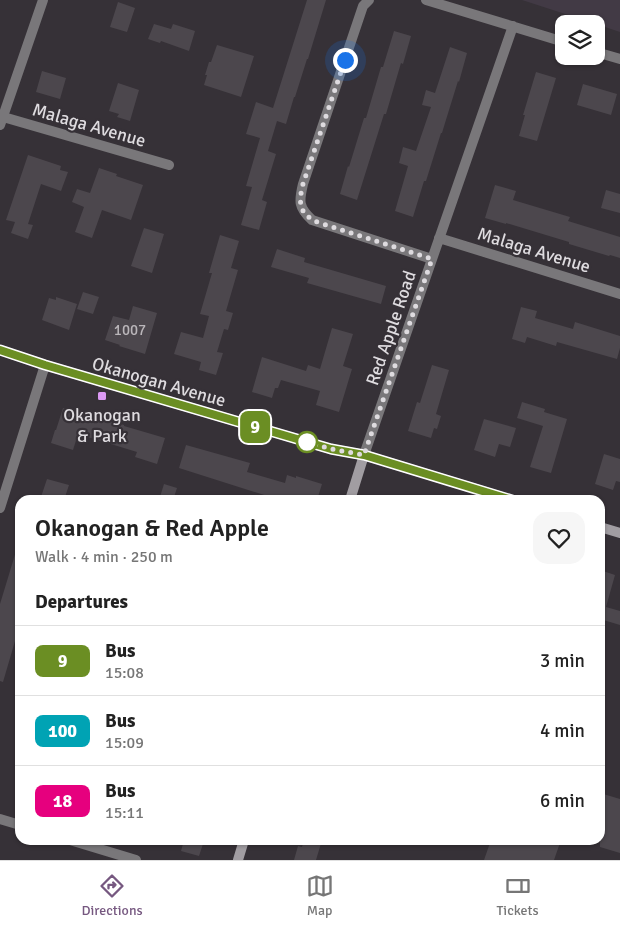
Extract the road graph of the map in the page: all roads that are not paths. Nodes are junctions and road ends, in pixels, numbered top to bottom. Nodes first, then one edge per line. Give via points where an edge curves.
1 (43, 0) edge
2 (368, 0) edge
3 (426, 0) edge
4 (512, 26) junction
5 (555, 39) edge
6 (605, 55) edge
7 (620, 59) edge
8 (1, 119) edge
9 (169, 165) dead end
10 (439, 238) junction
11 (432, 259) junction
12 (620, 294) edge
13 (0, 350) edge
14 (45, 365) junction
15 (364, 455) junction
16 (352, 495) edge
17 (496, 495) edge
18 (0, 508) edge
19 (605, 528) edge
20 (620, 533) edge
21 (0, 819) edge
22 (15, 824) edge
23 (86, 845) edge
24 (242, 845) edge
25 (136, 860) edge
26 (238, 860) edge

1 - 8 street
2 - 11 street via 363,6 303,184 300,198 303,212 312,220
3 - 4 street
4 - 5 street
4 - 10 street, Red Apple Road
6 - 7 street
8 - 9 street, Malaga Avenue
10 - 11 street, Red Apple Road
10 - 12 street, Malaga Avenue
11 - 15 street, Red Apple Road
13 - 14 street, Okanogan Avenue
14 - 15 street, Okanogan Avenue via 331,449
14 - 18 street
15 - 16 street, Red Apple Road
15 - 17 street, Okanogan Avenue
19 - 20 street
21 - 22 street
23 - 25 street
24 - 26 street

